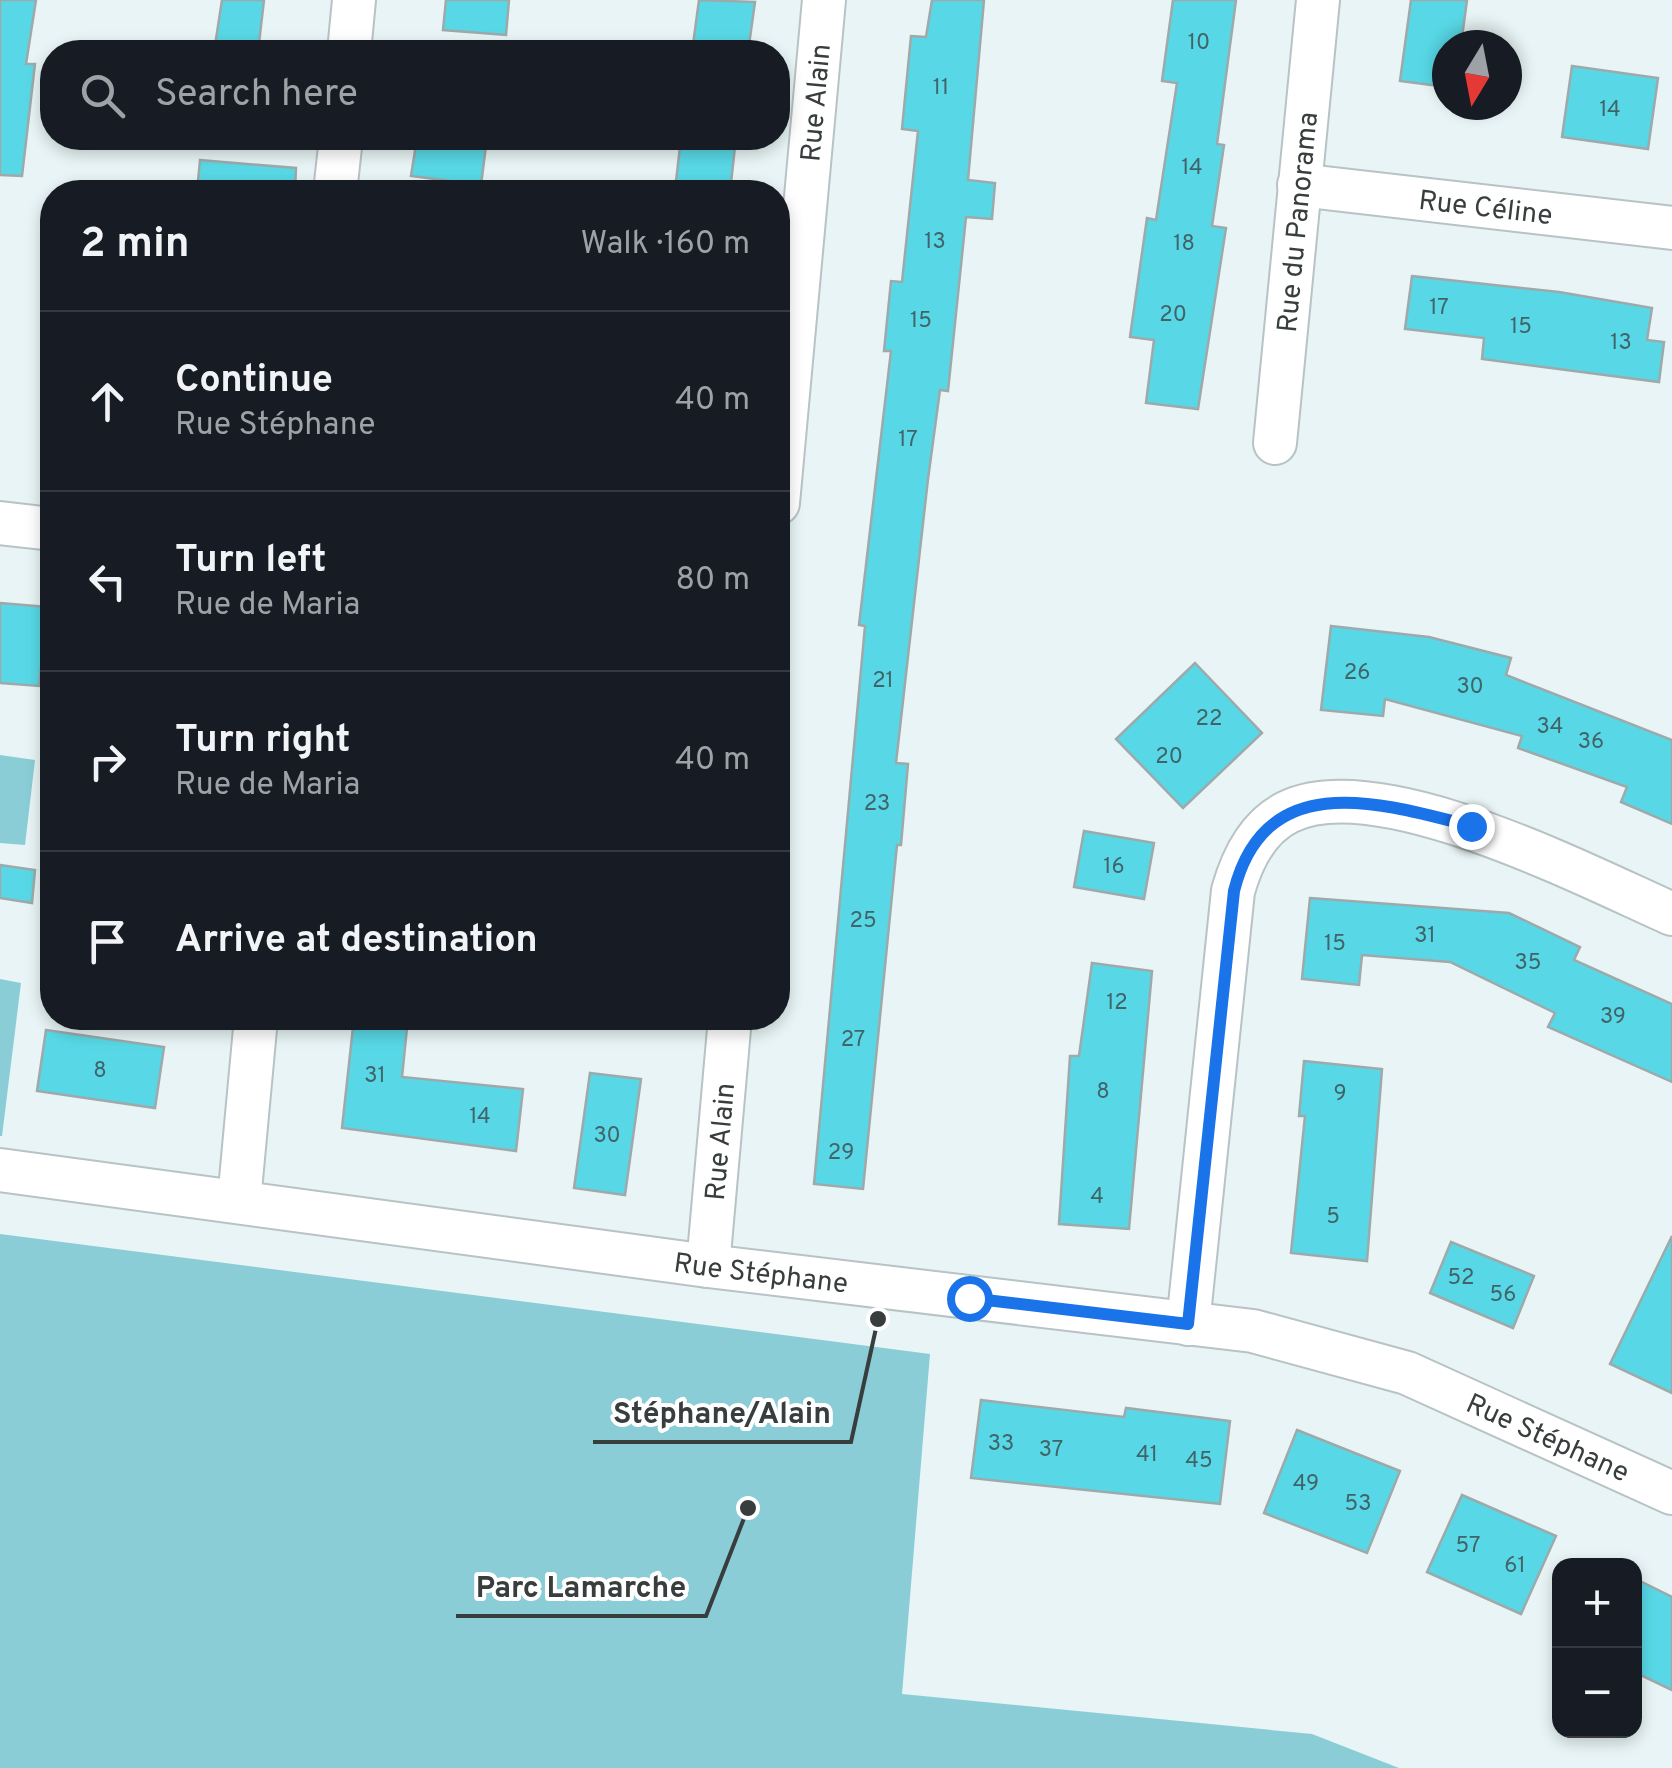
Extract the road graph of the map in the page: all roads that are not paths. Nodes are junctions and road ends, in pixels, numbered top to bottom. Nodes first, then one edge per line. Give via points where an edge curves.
1 (354, 0) edge
2 (824, 0) edge
3 (1318, 0) edge
4 (350, 40) edge
5 (340, 150) edge
6 (336, 180) edge
7 (1299, 185) junction
8 (1672, 228) edge
9 (790, 372) edge
10 (1275, 442) dead end
11 (0, 523) edge
12 (40, 528) edge
13 (1672, 914) edge
14 (255, 1030) edge
15 (729, 1030) edge
16 (0, 1170) edge
17 (239, 1201) junction
18 (708, 1266) junction
19 (1188, 1324) junction
20 (1672, 1492) edge

1 - 4 street
2 - 9 street, Rue Alain
3 - 7 street, Rue du Panorama
5 - 6 street
7 - 8 street, Rue Céline
7 - 10 street, Rue du Panorama
11 - 12 street
13 - 19 street via 1516,844 1423,814 1317,803 1266,827 1234,891
14 - 17 street
15 - 18 street, Rue Alain
16 - 17 street, Rue Stéphane
17 - 18 street, Rue Stéphane
18 - 19 street, Rue Stéphane
19 - 20 street, Rue Stéphane via 1253,1332 1407,1373

